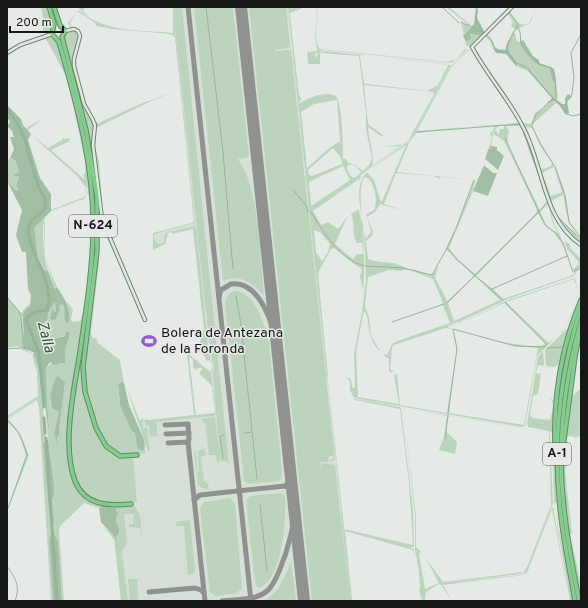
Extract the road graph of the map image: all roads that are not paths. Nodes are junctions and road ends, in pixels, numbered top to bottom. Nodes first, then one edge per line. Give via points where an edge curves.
1 (49, 7) edge
2 (54, 7) edge
3 (512, 7) edge
4 (60, 25) junction
5 (54, 27) junction
6 (65, 31) junction
7 (52, 34) junction
8 (62, 37) junction
9 (57, 38) junction
10 (7, 53) edge
11 (581, 245) edge
12 (581, 300) edge
13 (581, 308) edge
14 (145, 320) dead end
15 (581, 321) edge
16 (581, 328) edge
17 (137, 456) dead end
18 (561, 466) junction
19 (558, 482) junction
20 (131, 504) dead end
21 (575, 601) edge
22 (579, 601) edge

1 - 5 highway
2 - 4 highway
3 - 11 street via 472,47 525,129 557,221 567,235
4 - 5 highway
4 - 6 highway
5 - 7 highway
6 - 8 highway
6 - 14 street via 74,29 80,34 74,66 84,104 95,126 93,145 102,219
7 - 9 highway
7 - 10 street via 20,45
8 - 9 highway
8 - 17 highway, N-624 via 86,130 97,197 96,263 83,367 85,392 96,428 106,446 120,456
9 - 20 highway, N-624 via 78,111 93,197 91,272 70,423 72,470 78,487 92,501 106,505
12 - 19 highway via 567,339 557,392 555,444
13 - 19 highway, A-1 via 562,385 558,433
15 - 18 highway, A-1 via 566,385
16 - 18 highway via 574,358
18 - 22 highway, A-1 via 564,517
19 - 21 highway, A-1

